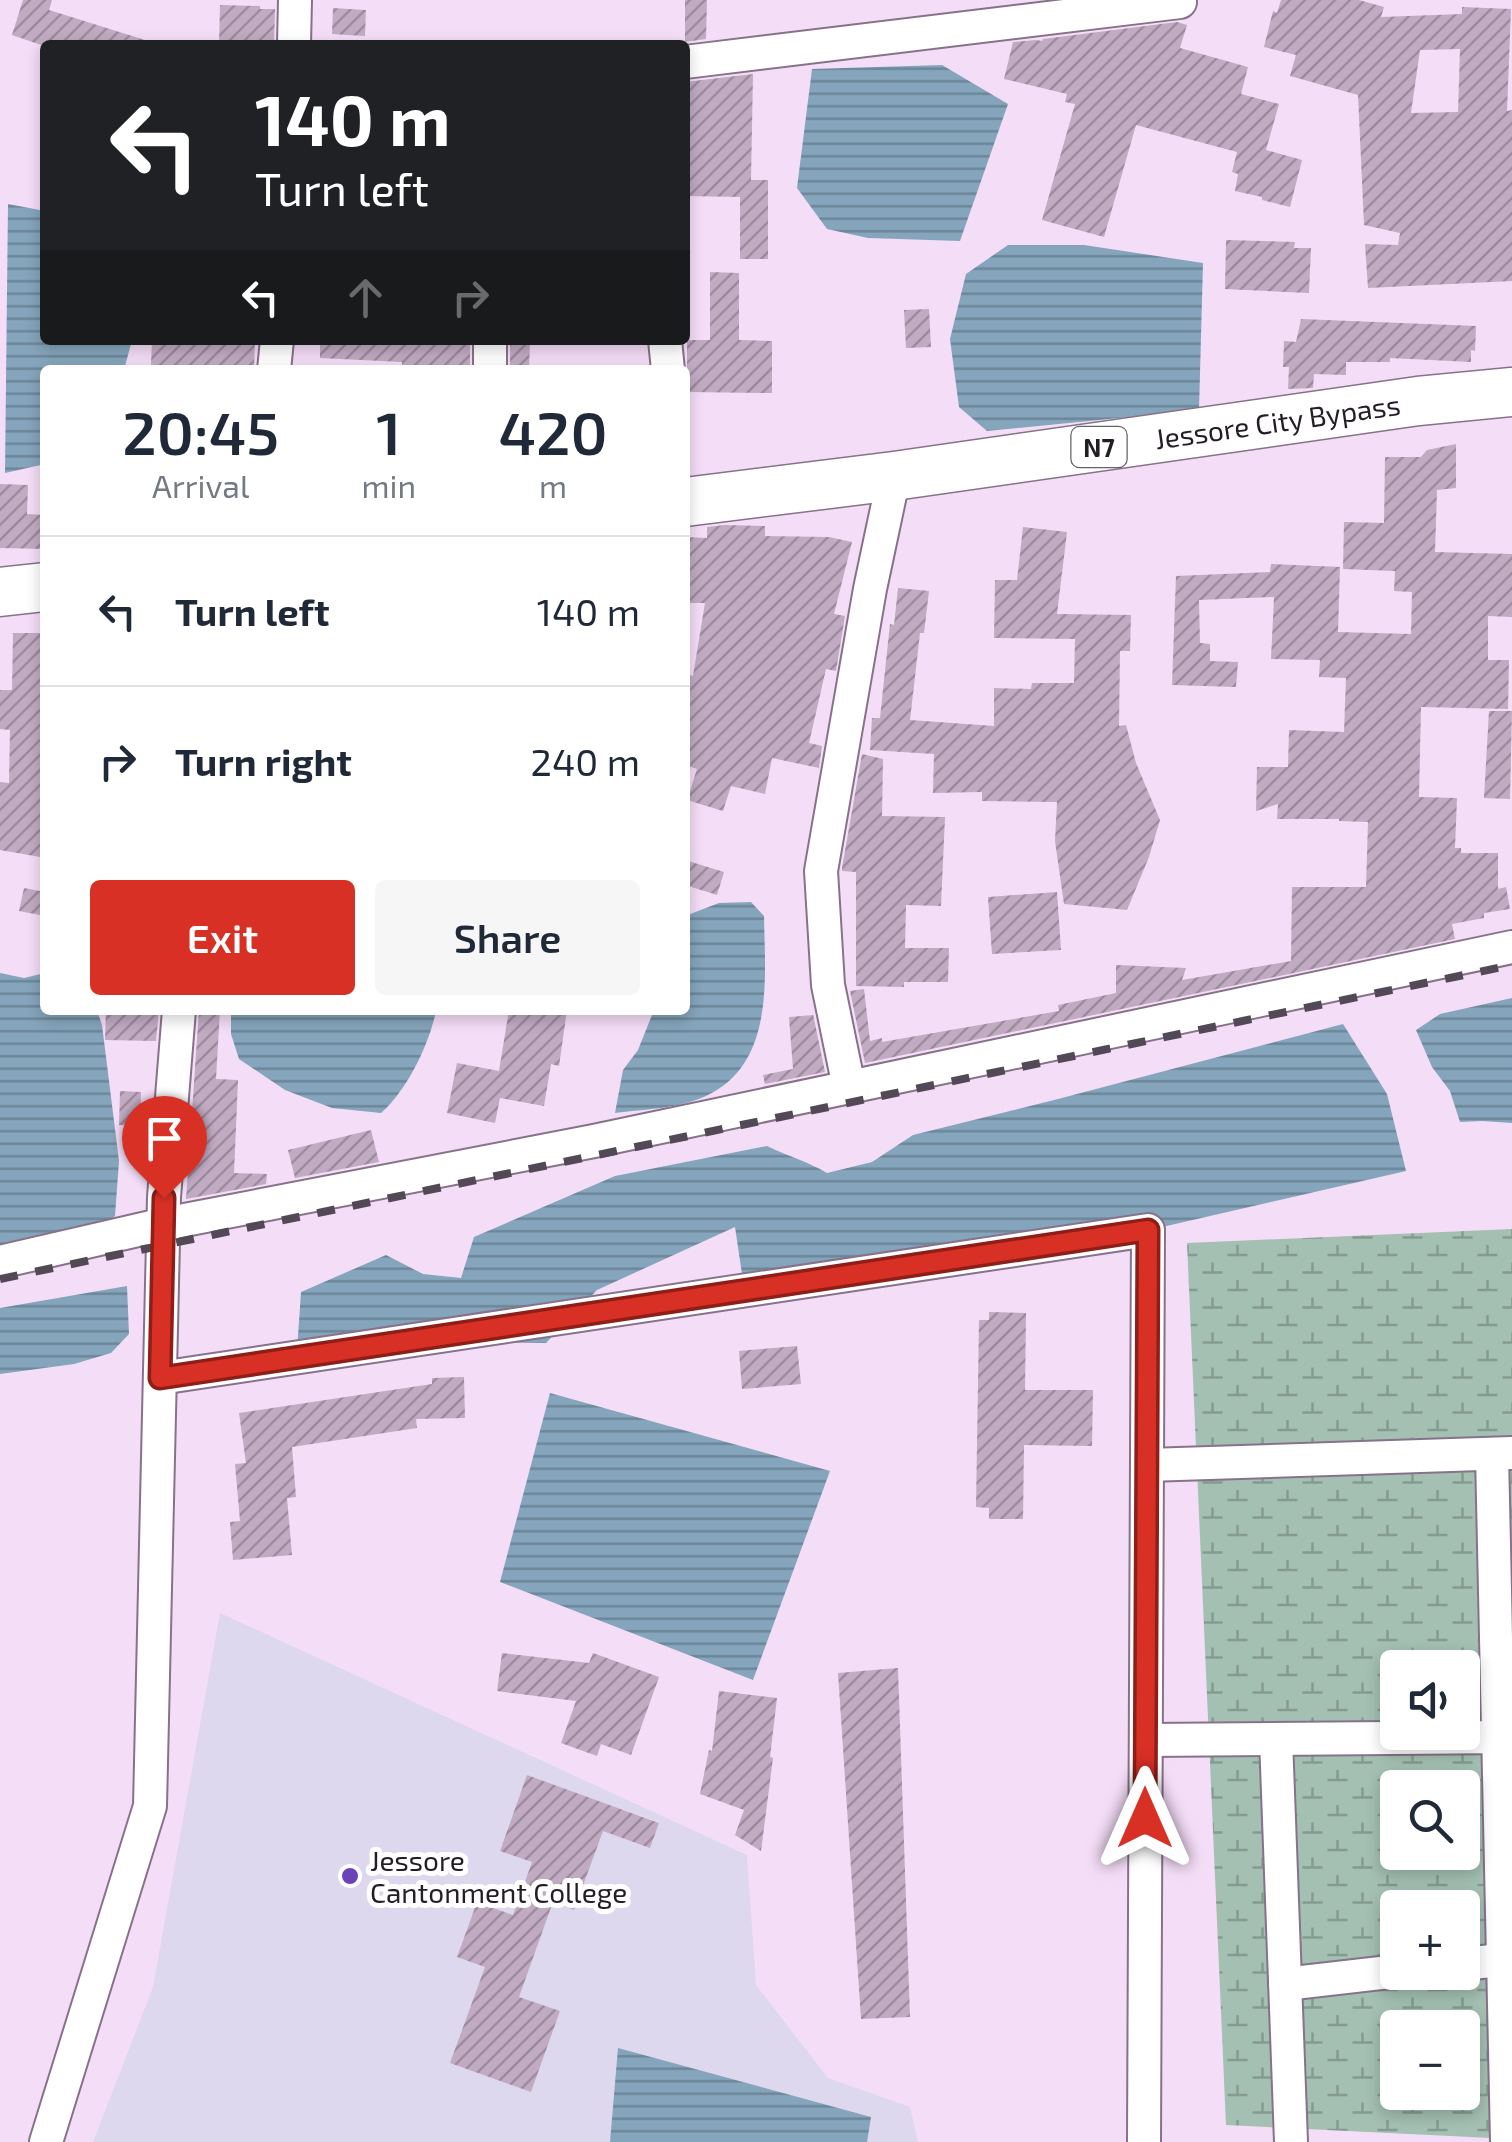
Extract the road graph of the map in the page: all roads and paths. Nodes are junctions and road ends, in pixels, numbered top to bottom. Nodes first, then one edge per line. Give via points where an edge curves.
1 (295, 0) edge
2 (1180, 2) edge
3 (294, 40) edge
4 (690, 61) edge
5 (1512, 392) edge
6 (894, 476) junction
7 (690, 501) edge
8 (40, 587) edge
9 (0, 592) edge
10 (1512, 947) edge
11 (179, 1015) edge
12 (849, 1087) junction
13 (164, 1224) junction
14 (0, 1262) edge
15 (160, 1378) junction
16 (1502, 1454) edge
17 (1147, 1465) junction
18 (1506, 1737) edge
19 (1276, 1739) junction
20 (1146, 1740) junction
21 (1508, 1959) edge
22 (1480, 1962) edge
23 (1380, 1974) edge
24 (1285, 1984) junction
25 (46, 2142) edge
26 (1144, 2142) edge
27 (1291, 2142) edge
28 (1507, 2142) edge

1 - 3 street
2 - 4 street
5 - 6 highway, Jessore City Bypass / N7
6 - 7 highway, Jessore City Bypass / N7
6 - 12 street via 821,872 828,985
8 - 9 highway
10 - 12 street
11 - 13 street
12 - 13 street
13 - 14 street
13 - 15 street
15 - 17 street via 1148,1230
15 - 25 street via 150,1806
16 - 17 street
16 - 18 street
17 - 20 street
18 - 19 street
18 - 21 street
19 - 20 street
19 - 24 street
20 - 26 street
21 - 22 street
21 - 28 street
23 - 24 street
24 - 27 street

